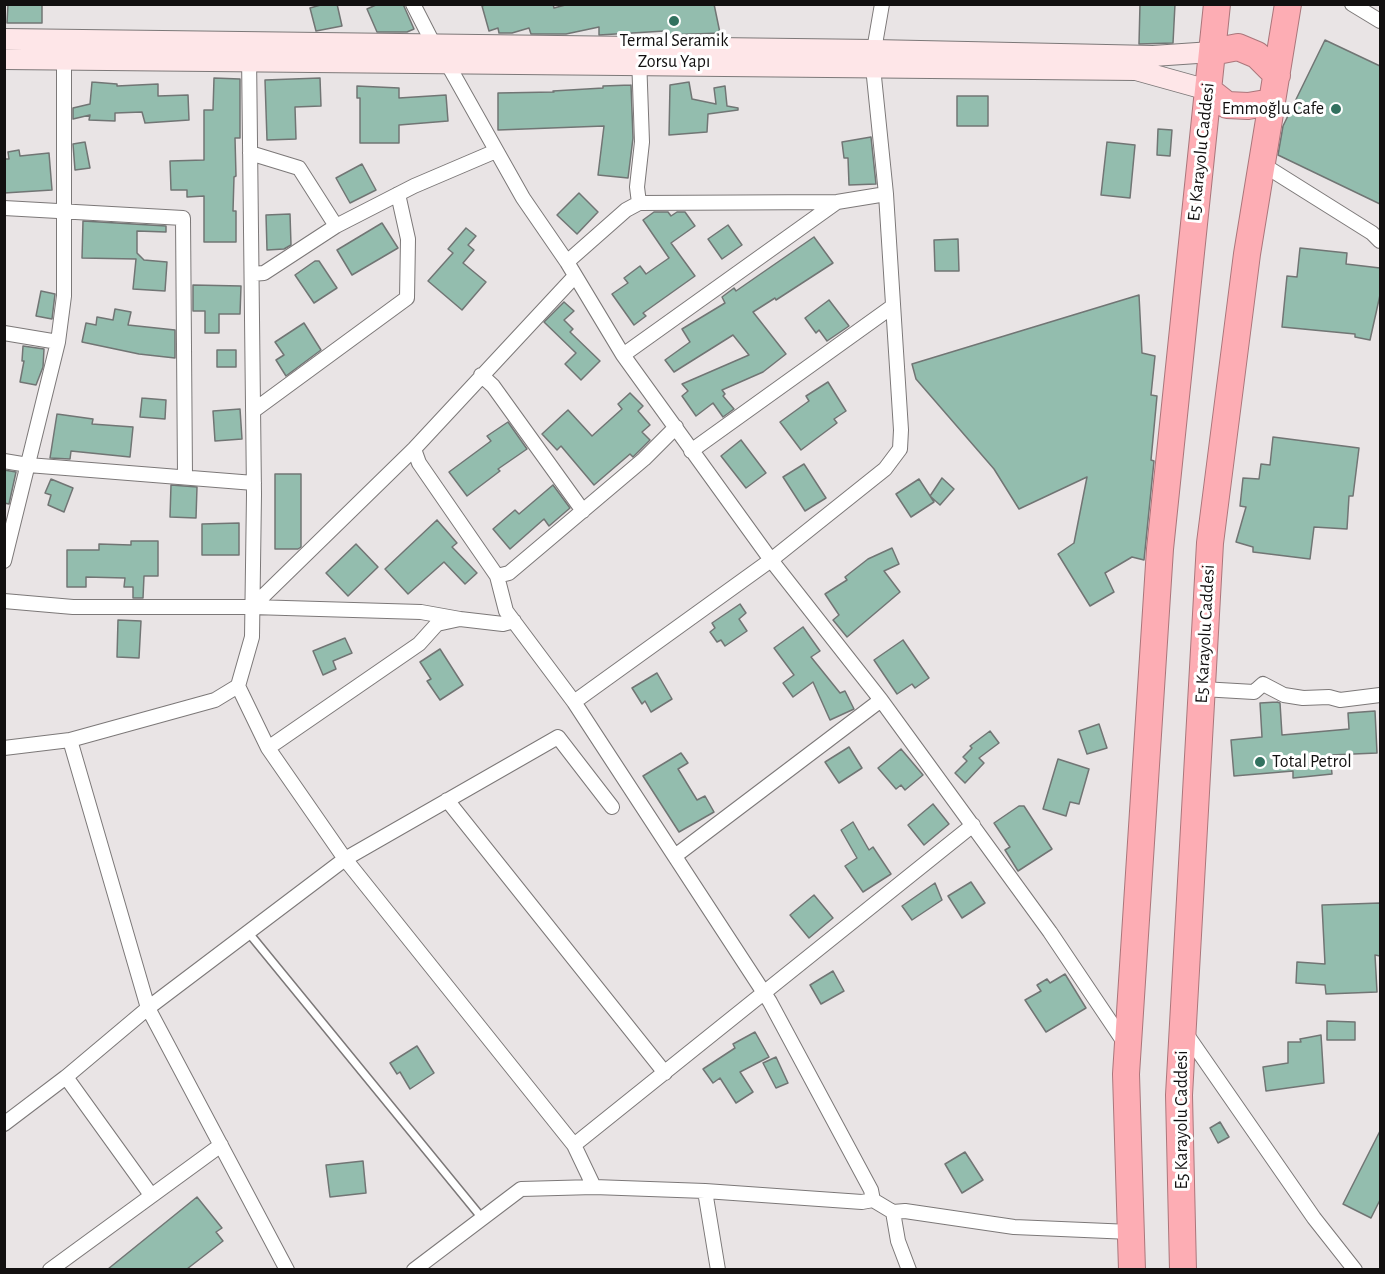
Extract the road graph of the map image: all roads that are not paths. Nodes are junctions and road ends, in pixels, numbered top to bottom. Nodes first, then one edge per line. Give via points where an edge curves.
1 (413, 4) edge
2 (882, 4) edge
3 (1217, 4) edge
4 (1288, 4) edge
5 (1352, 4) edge
6 (1380, 21) edge
7 (4, 39) edge
8 (64, 40) junction
9 (434, 45) junction
10 (250, 52) junction
11 (1212, 52) junction
12 (639, 57) junction
13 (4, 59) edge
14 (874, 59) junction
15 (64, 60) junction
16 (447, 63) junction
17 (1277, 75) junction
18 (1208, 90) junction
19 (1272, 102) junction
20 (496, 151) junction
21 (250, 153) junction
22 (1262, 164) junction
23 (398, 194) junction
24 (886, 194) junction
25 (837, 202) junction
26 (639, 203) junction
27 (4, 208) edge
28 (64, 210) junction
29 (336, 226) junction
30 (1380, 241) edge
31 (567, 262) junction
32 (252, 274) junction
33 (575, 276) junction
34 (893, 306) junction
35 (4, 333) edge
36 (58, 342) junction
37 (623, 355) junction
38 (481, 375) junction
39 (253, 411) junction
40 (676, 427) junction
41 (414, 449) junction
42 (691, 452) junction
43 (4, 461) edge
44 (28, 465) junction
45 (185, 476) junction
46 (254, 483) junction
47 (583, 511) junction
48 (771, 560) junction
49 (4, 561) edge
50 (497, 576) junction
51 (4, 601) edge
52 (252, 607) junction
53 (460, 619) junction
54 (514, 621) junction
55 (238, 686) junction
56 (1202, 689) junction
57 (1380, 695) edge
58 (882, 700) junction
59 (574, 702) junction
60 (70, 740) junction
61 (4, 748) edge
62 (268, 748) junction
63 (447, 800) junction
64 (612, 807) dead end
65 (973, 825) junction
66 (675, 856) junction
67 (345, 858) junction
68 (248, 932) junction
69 (763, 992) junction
70 (148, 1008) junction
71 (1182, 1028) junction
72 (1128, 1046) junction
73 (665, 1073) junction
74 (66, 1077) junction
75 (4, 1124) edge
76 (221, 1145) junction
77 (574, 1145) junction
78 (594, 1187) junction
79 (705, 1191) junction
80 (151, 1195) junction
81 (873, 1200) junction
82 (893, 1212) junction
83 (482, 1218) junction
84 (1131, 1232) junction
85 (50, 1269) edge
86 (287, 1269) edge
87 (414, 1269) edge
88 (718, 1269) edge
89 (909, 1269) edge
90 (1132, 1269) edge
91 (1183, 1269) edge
92 (1355, 1269) edge

1 - 9 street
2 - 14 street
3 - 11 highway, E5 Karayolu Caddesi
4 - 17 highway, E5 Karayolu Caddesi
5 - 6 street
7 - 8 street
8 - 10 street
8 - 15 street
9 - 10 street
9 - 12 street
9 - 16 street
10 - 15 street
10 - 16 street
10 - 21 street
11 - 14 street
11 - 17 highway via 1238,47 1257,55
11 - 18 highway, E5 Karayolu Caddesi
12 - 14 street
12 - 16 street
12 - 26 street
13 - 15 street
14 - 18 street via 1136,70
14 - 24 street
15 - 28 street
16 - 20 street
17 - 19 highway, E5 Karayolu Caddesi
18 - 19 highway via 1227,105
18 - 72 highway, E5 Karayolu Caddesi via 1160,549
19 - 22 highway, E5 Karayolu Caddesi
20 - 23 street
20 - 31 street
21 - 29 street via 299,168
21 - 32 street
22 - 30 street
22 - 56 highway, E5 Karayolu Caddesi via 1210,543
23 - 29 street
23 - 39 street via 408,238 406,298
24 - 25 street
24 - 34 street
25 - 26 street
25 - 37 street
26 - 31 street
27 - 28 street
28 - 36 street via 64,296
28 - 45 street via 183,218
29 - 32 street via 264,273
31 - 33 street
32 - 39 street
33 - 37 street
33 - 38 street
34 - 42 street
34 - 48 street via 900,449 885,469
35 - 36 street
36 - 44 street
37 - 40 street
38 - 41 street
38 - 47 street
39 - 46 street
40 - 42 street
40 - 47 street
41 - 50 street via 419,463
41 - 52 street
42 - 48 street
43 - 44 street
44 - 45 street
44 - 49 street
45 - 46 street
46 - 52 street
47 - 50 street via 509,573
48 - 58 street
48 - 59 street
50 - 54 street via 507,611
51 - 52 street via 73,607
52 - 53 street via 421,612
52 - 55 street via 252,637
53 - 54 street via 503,624
53 - 62 street via 437,624 419,644
54 - 59 street
55 - 60 street via 215,700
55 - 62 street
56 - 57 street via 1254,692 1263,684 1284,695 1303,698 1340,700
56 - 71 highway, E5 Karayolu Caddesi
58 - 65 street
58 - 66 street
59 - 66 street
60 - 61 street
60 - 70 street
62 - 67 street
63 - 64 street via 558,737
63 - 67 street
63 - 73 street
65 - 69 street
65 - 72 street
66 - 69 street
67 - 68 street
67 - 77 street
68 - 70 street
68 - 83 lane
69 - 73 street
69 - 81 street
70 - 74 street
70 - 76 street
71 - 91 highway, E5 Karayolu Caddesi via 1179,1095
71 - 92 street via 1314,1218
72 - 84 highway, E5 Karayolu Caddesi
73 - 77 street
74 - 75 street
74 - 80 street
76 - 80 street
76 - 86 street
77 - 78 street
78 - 79 street
78 - 83 street via 521,1189
79 - 81 street
79 - 88 street
80 - 85 street
81 - 82 street
82 - 84 street via 1014,1227
82 - 89 street via 898,1241
83 - 87 street
84 - 90 highway, E5 Karayolu Caddesi

